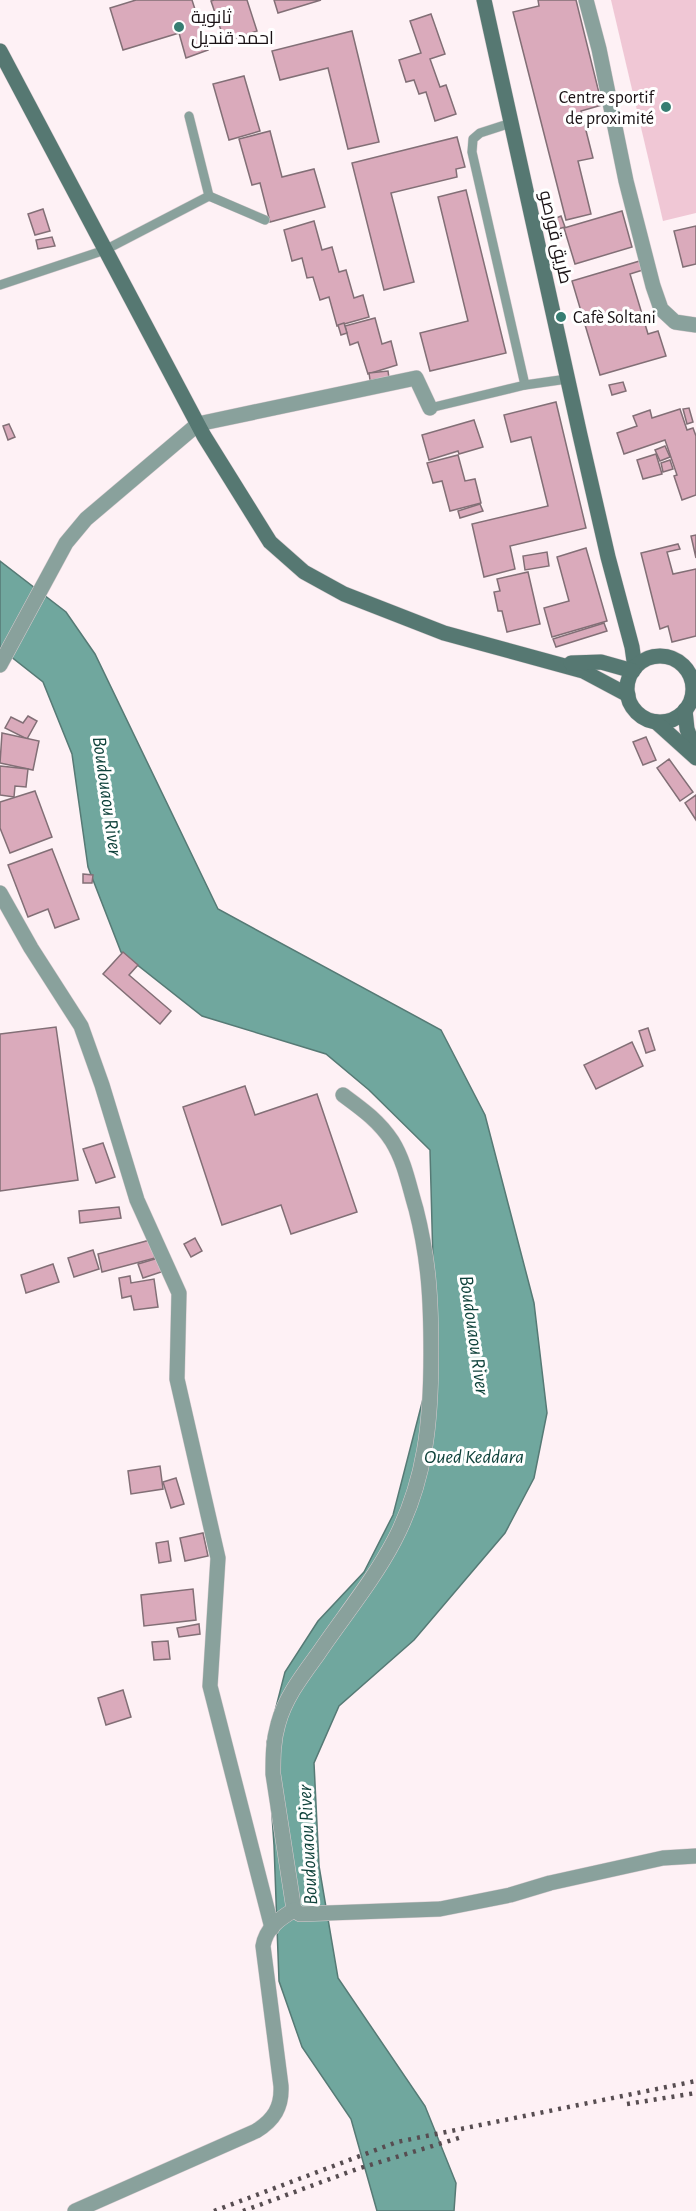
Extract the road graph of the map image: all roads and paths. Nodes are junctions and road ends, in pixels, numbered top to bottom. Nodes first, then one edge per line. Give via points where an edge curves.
1 (484, 0) edge
2 (586, 0) edge
3 (0, 51) edge
4 (189, 116) dead end
5 (511, 123) junction
6 (209, 196) junction
7 (265, 220) dead end
8 (105, 250) junction
9 (0, 285) edge
10 (696, 325) edge
11 (567, 379) junction
12 (525, 385) junction
13 (430, 408) joint
14 (198, 424) junction
15 (626, 622) junction
16 (656, 657) junction
17 (3, 659) edge
18 (550, 663) junction
19 (690, 669) edge
20 (634, 670) junction
21 (695, 689) edge
22 (628, 695) junction
23 (686, 710) junction
24 (656, 722) junction
25 (696, 753) edge
26 (696, 758) edge
27 (0, 893) edge
28 (343, 1095) dead end
29 (696, 1856) edge
30 (297, 1912) junction
31 (272, 1928) junction
32 (75, 2211) edge

1 - 5 main road, طريق قورصو
2 - 10 street via 626,181 661,309 675,322
3 - 8 main road
4 - 6 lane
5 - 11 main road, طريق قورصو
5 - 12 lane via 480,133 473,139 472,152
6 - 7 lane
6 - 8 lane
8 - 9 lane
8 - 14 main road
11 - 12 lane
11 - 15 main road, طريق قورصو
12 - 13 lane
13 - 14 street via 416,378
14 - 17 street via 86,519 66,543
14 - 18 main road via 270,542 304,572 344,594 444,633
15 - 16 main road
15 - 20 main road, طريق قورصو
16 - 19 main road via 672,658
16 - 20 main road
18 - 20 main road via 601,662
18 - 22 main road via 584,671
19 - 21 main road
20 - 22 main road
21 - 23 main road
22 - 24 main road via 637,712
23 - 24 main road via 667,722
23 - 25 main road via 687,729
24 - 26 main road
27 - 31 street via 81,1026 137,1200 179,1293 177,1379 218,1558 210,1686
28 - 30 street via 372,1116 405,1168 429,1277 431,1403 424,1460 406,1516 378,1567 291,1692 278,1723 273,1774
29 - 30 street via 663,1858 440,1909
30 - 31 street via 272,1924
31 - 32 street via 263,1946 281,2086 279,2108 273,2117 256,2131

